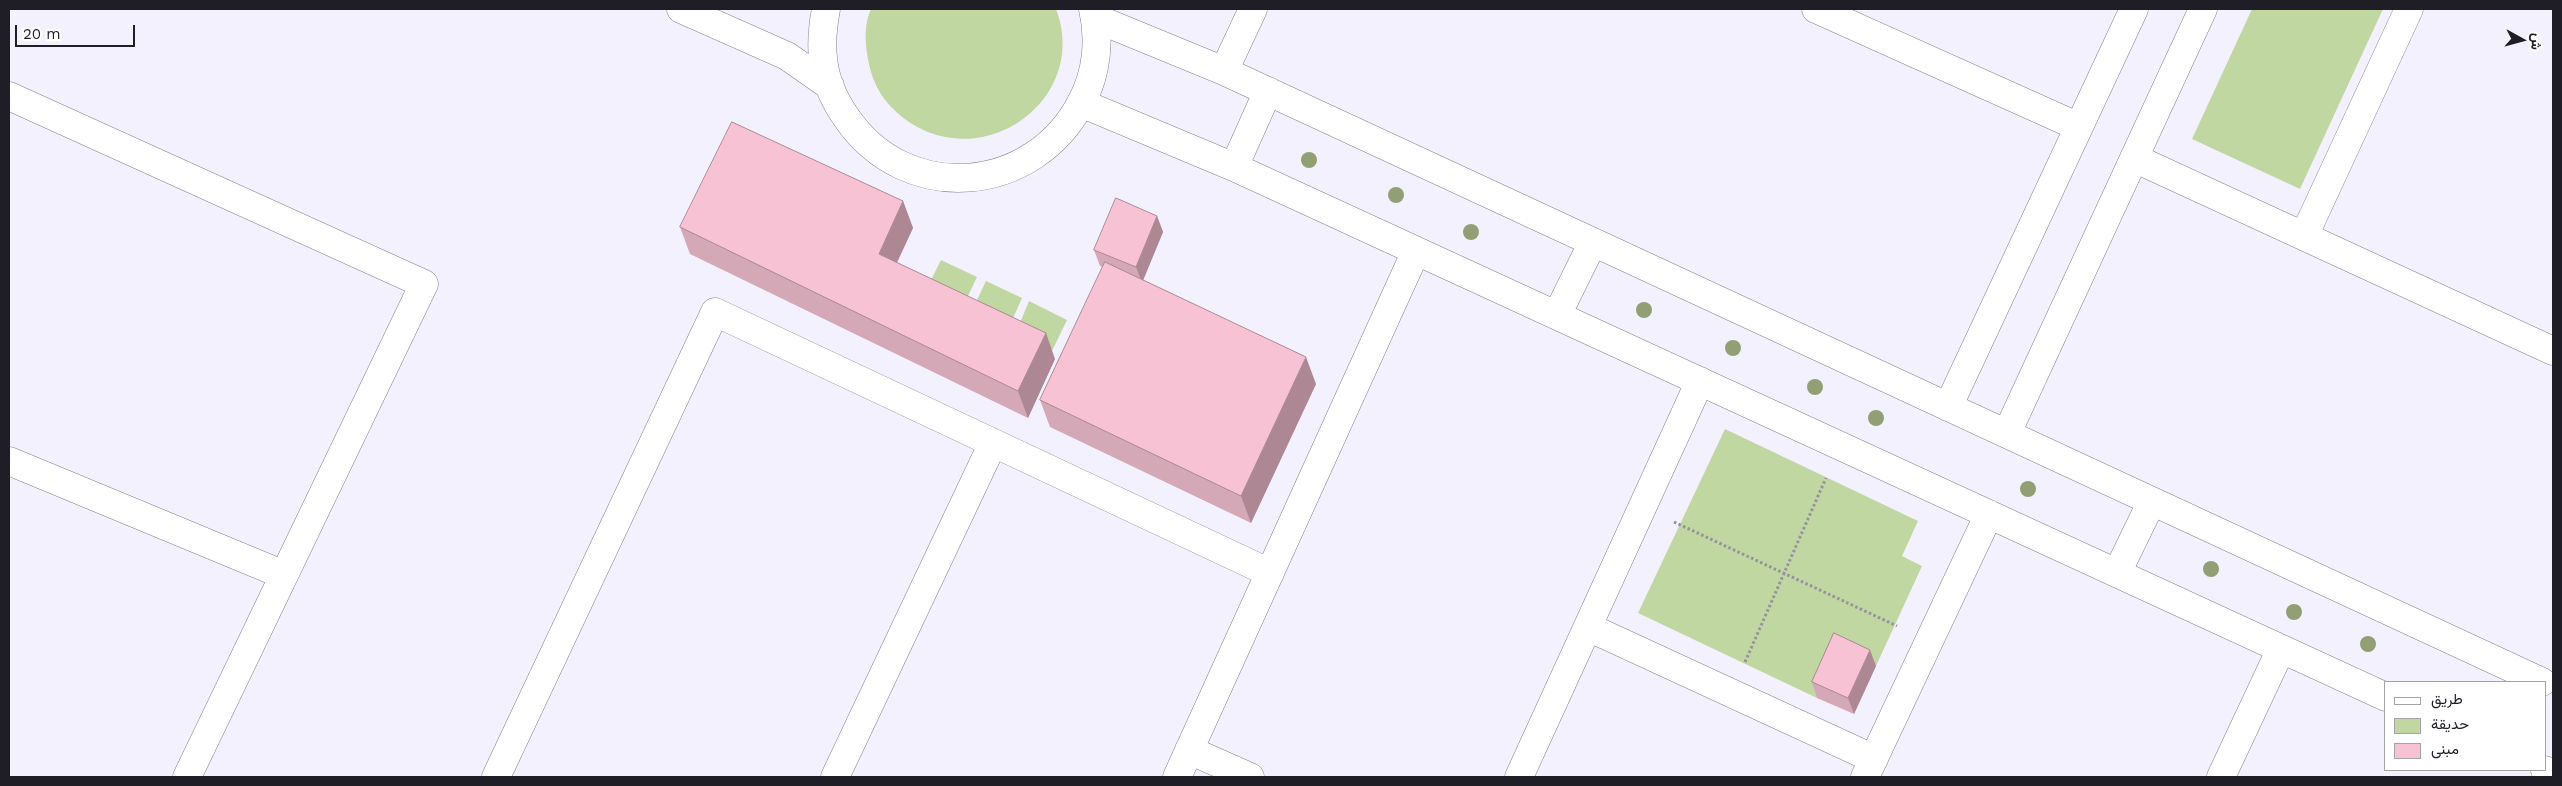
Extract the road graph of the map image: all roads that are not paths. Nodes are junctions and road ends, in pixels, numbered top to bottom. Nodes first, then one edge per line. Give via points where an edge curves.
1 (681, 9) edge
2 (826, 9) edge
3 (1253, 9) edge
4 (1816, 9) edge
5 (2134, 9) edge
6 (2203, 9) edge
7 (2409, 9) edge
8 (1094, 13) edge
9 (1224, 70) junction
10 (830, 86) junction
11 (1268, 91) junction
12 (9, 96) edge
13 (1081, 103) junction
14 (2079, 127) junction
15 (2134, 158) junction
16 (1234, 167) junction
17 (2304, 236) junction
18 (1593, 242) junction
19 (1416, 250) junction
20 (1557, 316) junction
21 (2553, 351) edge
22 (1700, 381) junction
23 (1948, 407) junction
24 (2007, 434) junction
25 (993, 443) junction
26 (9, 461) edge
27 (2152, 501) junction
28 (1989, 514) junction
29 (1270, 573) junction
30 (2117, 573) junction
31 (284, 575) junction
32 (1588, 627) junction
33 (2281, 648) junction
34 (2540, 681) edge
35 (2384, 696) edge
36 (1189, 750) junction
37 (1869, 768) edge
38 (840, 776) edge
39 (187, 777) edge
40 (496, 777) edge
41 (1177, 777) edge
42 (1250, 777) edge
43 (1519, 777) edge
44 (2221, 777) edge

1 - 10 street via 787,56
2 - 10 street via 822,31 823,59
3 - 9 street
4 - 14 street
5 - 14 street
6 - 15 street
7 - 17 street
8 - 9 street
8 - 13 street via 1097,42 1094,66
9 - 11 street
10 - 13 street via 853,128 889,159 911,170 958,179 1005,171 1027,160 1064,131
11 - 16 street
11 - 18 street
12 - 31 street via 424,284
13 - 16 street
14 - 23 street
15 - 17 street
15 - 24 street
16 - 19 street
17 - 21 street
18 - 20 street
18 - 23 street
19 - 20 street
19 - 29 street
20 - 22 street
22 - 28 street
22 - 32 street
23 - 24 street
24 - 27 street
25 - 29 street
25 - 38 street
25 - 40 street via 715,312
26 - 31 street
27 - 30 street
27 - 34 street
28 - 30 street
28 - 37 street
29 - 36 street
30 - 33 street
31 - 39 street
32 - 37 street via 1732,694
32 - 43 street
33 - 35 street
33 - 44 street
36 - 41 street
36 - 42 street

